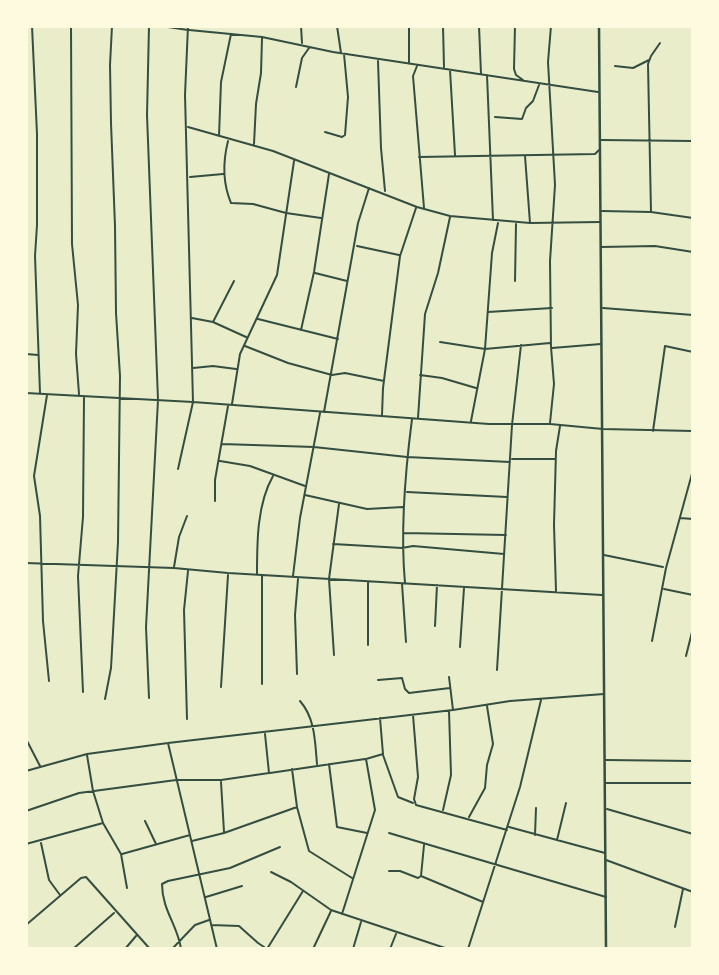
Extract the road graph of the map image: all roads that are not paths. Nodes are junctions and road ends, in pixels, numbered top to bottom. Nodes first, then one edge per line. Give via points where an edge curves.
1 (32, 26) edge
2 (71, 26) edge
3 (112, 26) edge
4 (149, 26) edge
5 (161, 26) edge
6 (301, 26) edge
7 (337, 26) edge
8 (409, 26) edge
9 (443, 26) edge
10 (479, 26) edge
11 (514, 26) edge
12 (551, 26) edge
13 (598, 26) edge
14 (188, 29) edge
15 (231, 33) junction
16 (262, 37) junction
17 (660, 43) dead end
18 (302, 45) junction
19 (310, 47) junction
20 (342, 54) junction
21 (378, 60) junction
22 (649, 60) junction
23 (409, 64) junction
24 (418, 65) junction
25 (615, 66) dead end
26 (444, 69) junction
27 (450, 69) junction
28 (481, 74) junction
29 (487, 74) junction
30 (525, 82) junction
31 (540, 84) junction
32 (550, 86) junction
33 (296, 87) dead end
34 (599, 92) junction
35 (693, 110) edge
36 (495, 117) dead end
37 (187, 126) junction
38 (325, 132) dead end
39 (219, 136) junction
40 (228, 139) junction
41 (600, 140) junction
42 (693, 141) edge
43 (648, 142) junction
44 (253, 146) junction
45 (693, 146) edge
46 (600, 149) junction
47 (554, 154) junction
48 (491, 155) junction
49 (525, 155) junction
50 (455, 156) junction
51 (419, 157) junction
52 (295, 159) junction
53 (330, 173) junction
54 (224, 174) junction
55 (188, 177) junction
56 (369, 188) junction
57 (386, 193) junction
58 (417, 206) junction
59 (424, 208) junction
60 (601, 211) junction
61 (651, 212) junction
62 (286, 213) junction
63 (450, 216) junction
64 (322, 218) junction
65 (693, 218) edge
66 (493, 221) junction
67 (498, 222) junction
68 (601, 222) junction
69 (516, 223) junction
70 (530, 223) junction
71 (553, 223) junction
72 (356, 245) junction
73 (601, 247) junction
74 (693, 252) edge
75 (400, 256) junction
76 (314, 272) junction
77 (234, 281) dead end
78 (348, 281) junction
79 (515, 281) dead end
80 (552, 308) junction
81 (601, 308) junction
82 (487, 312) junction
83 (693, 315) edge
84 (191, 318) junction
85 (257, 319) junction
86 (212, 323) junction
87 (301, 330) junction
88 (247, 338) junction
89 (339, 339) junction
90 (440, 342) dead end
91 (551, 343) junction
92 (601, 344) junction
93 (521, 345) junction
94 (244, 346) junction
95 (551, 347) junction
96 (485, 349) junction
97 (693, 352) edge
98 (26, 354) edge
99 (38, 355) junction
100 (192, 369) junction
101 (237, 369) junction
102 (332, 375) junction
103 (420, 375) junction
104 (384, 381) junction
105 (477, 388) junction
106 (26, 393) edge
107 (40, 394) junction
108 (47, 394) junction
109 (79, 395) junction
110 (84, 396) junction
111 (119, 397) junction
112 (158, 400) junction
113 (192, 402) junction
114 (230, 405) junction
115 (322, 412) junction
116 (382, 416) junction
117 (412, 418) junction
118 (418, 418) junction
119 (471, 423) junction
120 (550, 424) junction
121 (512, 425) junction
122 (560, 425) junction
123 (603, 429) junction
124 (653, 431) junction
125 (693, 431) edge
126 (222, 444) junction
127 (314, 447) junction
128 (407, 457) junction
129 (556, 459) junction
130 (511, 460) junction
131 (219, 461) junction
132 (178, 469) dead end
133 (693, 470) edge
134 (273, 476) junction
135 (306, 487) junction
136 (406, 492) junction
137 (304, 495) junction
138 (509, 497) junction
139 (215, 501) dead end
140 (340, 504) junction
141 (404, 507) junction
142 (187, 516) dead end
143 (679, 517) junction
144 (693, 519) edge
145 (403, 533) junction
146 (506, 535) junction
147 (333, 544) junction
148 (402, 548) junction
149 (505, 554) junction
150 (603, 555) junction
151 (26, 563) edge
152 (41, 564) junction
153 (79, 566) junction
154 (115, 568) junction
155 (150, 568) junction
156 (174, 568) junction
157 (666, 568) junction
158 (188, 570) junction
159 (228, 573) junction
160 (257, 575) junction
161 (262, 575) junction
162 (293, 577) junction
163 (298, 578) junction
164 (329, 579) junction
165 (368, 581) junction
166 (403, 583) junction
167 (437, 585) junction
168 (464, 587) junction
169 (502, 589) junction
170 (663, 589) junction
171 (556, 592) junction
172 (693, 595) edge
173 (603, 596) junction
174 (435, 626) dead end
175 (693, 628) edge
176 (652, 641) dead end
177 (405, 642) dead end
178 (368, 645) dead end
179 (460, 647) dead end
180 (334, 655) dead end
181 (686, 656) dead end
182 (497, 670) dead end
183 (298, 674) dead end
184 (449, 677) dead end
185 (378, 680) dead end
186 (49, 681) dead end
187 (262, 684) dead end
188 (221, 687) dead end
189 (450, 688) junction
190 (83, 692) dead end
191 (604, 694) junction
192 (149, 698) dead end
193 (105, 699) dead end
194 (541, 699) junction
195 (300, 701) dead end
196 (487, 705) junction
197 (451, 710) junction
198 (413, 713) junction
199 (380, 717) junction
200 (187, 719) dead end
201 (313, 726) junction
202 (265, 732) junction
203 (26, 739) edge
204 (168, 743) junction
205 (87, 754) junction
206 (383, 754) junction
207 (366, 759) junction
208 (605, 760) junction
209 (693, 761) edge
210 (329, 763) junction
211 (317, 765) junction
212 (40, 766) junction
213 (292, 769) junction
214 (26, 771) edge
215 (269, 773) junction
216 (176, 780) junction
217 (221, 780) junction
218 (605, 783) junction
219 (693, 783) edge
220 (93, 791) junction
221 (566, 803) dead end
222 (416, 804) junction
223 (298, 807) junction
224 (536, 808) dead end
225 (606, 809) junction
226 (26, 811) edge
227 (443, 812) junction
228 (468, 819) junction
229 (145, 821) dead end
230 (103, 823) junction
231 (508, 828) junction
232 (693, 828) edge
233 (224, 833) junction
234 (367, 833) junction
235 (389, 833) dead end
236 (692, 833) edge
237 (190, 835) junction
238 (535, 836) junction
239 (191, 841) junction
240 (41, 842) junction
241 (556, 842) junction
242 (26, 844) edge
243 (156, 844) junction
244 (424, 844) junction
245 (280, 847) dead end
246 (121, 854) junction
247 (606, 854) junction
248 (606, 860) junction
249 (496, 866) junction
250 (388, 870) dead end
251 (271, 872) dead end
252 (200, 875) junction
253 (421, 876) junction
254 (353, 879) junction
255 (242, 886) dead end
256 (127, 888) dead end
257 (683, 888) junction
258 (303, 890) junction
259 (693, 892) edge
260 (61, 896) junction
261 (204, 897) junction
262 (606, 897) junction
263 (484, 902) junction
264 (331, 910) junction
265 (115, 912) junction
266 (342, 914) junction
267 (209, 920) junction
268 (361, 921) junction
269 (26, 925) edge
270 (210, 925) junction
271 (675, 926) dead end
272 (397, 933) junction
273 (137, 935) junction
274 (180, 940) junction
275 (258, 943) junction
276 (429, 943) junction
277 (73, 949) edge
278 (125, 949) edge
279 (150, 949) edge
280 (172, 949) edge
281 (181, 949) edge
282 (217, 949) edge
283 (256, 949) edge
284 (267, 949) edge
285 (313, 949) edge
286 (353, 949) edge
287 (390, 949) edge
288 (428, 949) edge
289 (448, 949) edge
290 (468, 949) edge
291 (606, 949) edge

1 - 99 street
2 - 109 street via 72,244
3 - 111 street
4 - 112 street via 147,115
5 - 14 street
6 - 18 street
7 - 20 street
8 - 23 street
9 - 26 street
10 - 28 street
11 - 30 street via 514,69
12 - 32 street
13 - 34 main road
14 - 15 street
14 - 37 street
15 - 16 street
15 - 39 street via 222,74
16 - 18 street
16 - 44 street
17 - 22 street
18 - 19 street
19 - 20 street
19 - 33 street via 302,58
20 - 21 street
20 - 38 street via 348,97 345,135
21 - 23 street
21 - 57 street
22 - 25 street via 633,68
22 - 43 street
23 - 24 street
24 - 26 street
24 - 51 street via 413,76
26 - 27 street
27 - 28 street
27 - 50 street
28 - 29 street
29 - 30 street
29 - 48 street
30 - 31 street
31 - 32 street
31 - 36 street via 522,119
32 - 34 street
32 - 47 street
34 - 41 main road
35 - 42 street
37 - 39 street
37 - 55 street
39 - 40 street
40 - 44 street
40 - 54 street
41 - 43 street
41 - 46 main road
42 - 43 street
42 - 45 street
43 - 61 street
44 - 52 street
46 - 47 street via 595,154
46 - 60 main road
47 - 49 street
47 - 71 street
48 - 49 street
48 - 50 street
48 - 66 street
49 - 70 street
50 - 51 street
51 - 59 street
52 - 53 street
52 - 62 street
53 - 56 street
53 - 64 street
54 - 55 street
54 - 62 street via 230,203
55 - 84 street
56 - 57 street
56 - 72 street
57 - 58 street
58 - 59 street
58 - 75 street
59 - 63 street
60 - 61 street
60 - 68 main road
61 - 65 street
62 - 64 street
62 - 85 street via 277,275
63 - 66 street
63 - 103 street via 425,314
64 - 76 street
66 - 67 street
67 - 69 street
67 - 82 street
68 - 71 street
68 - 73 main road
69 - 70 street
69 - 79 street
70 - 71 street
71 - 80 street
72 - 75 street
72 - 78 street
73 - 74 street via 654,246
73 - 81 main road
75 - 104 street
76 - 78 street
76 - 87 street
77 - 86 street
78 - 89 street
80 - 82 street
80 - 91 street
81 - 83 street
81 - 92 main road
82 - 96 street
84 - 86 street
84 - 100 street
85 - 87 street
85 - 88 street
86 - 88 street
87 - 89 street
88 - 94 street
89 - 102 street
90 - 96 street
91 - 93 street
91 - 95 street
92 - 95 street
92 - 123 main road
93 - 96 street
93 - 121 street
94 - 101 street
94 - 102 street
95 - 120 street
96 - 105 street
97 - 124 street via 665,346
98 - 99 street
99 - 107 street
100 - 101 street
100 - 113 street
101 - 114 street
102 - 104 street
102 - 115 street
103 - 105 street
103 - 118 street
104 - 116 street
105 - 119 street
106 - 107 street
107 - 108 street
108 - 109 street
108 - 152 street via 34,476
109 - 110 street
110 - 111 street
110 - 153 street
111 - 112 street
111 - 154 street
112 - 113 street
112 - 155 street
113 - 114 street
113 - 132 street
114 - 115 street
114 - 126 street
115 - 116 street
115 - 127 street
116 - 117 street
117 - 118 street
117 - 128 street
118 - 119 street
119 - 121 street
120 - 121 street
120 - 122 street
121 - 130 street
122 - 123 street
122 - 129 street
123 - 124 street
123 - 150 main road
124 - 125 street
126 - 127 street
126 - 131 street
127 - 128 street
127 - 135 street
128 - 130 street
128 - 136 street
129 - 130 street
129 - 171 street
130 - 138 street
131 - 134 street
131 - 139 street
133 - 143 street
134 - 135 street
134 - 160 street via 265,493
135 - 137 street
136 - 138 street
136 - 141 street
137 - 140 street
137 - 162 street
138 - 146 street
140 - 141 street via 367,509
140 - 147 street
141 - 145 street
142 - 156 street
143 - 144 street
143 - 157 street
145 - 146 street
145 - 148 street
146 - 149 street
147 - 148 street
147 - 164 street
148 - 149 street
148 - 166 street
149 - 169 street
150 - 157 street
150 - 173 main road
151 - 152 street
152 - 153 street
152 - 186 street
153 - 154 street
153 - 190 street
154 - 155 street
154 - 193 street via 111,668
155 - 156 street
155 - 192 street via 146,627
156 - 158 street
157 - 170 street
158 - 159 street
158 - 200 street via 184,610
159 - 160 street
159 - 188 street
160 - 161 street
161 - 162 street
161 - 187 street
162 - 163 street
163 - 164 street
163 - 183 street
164 - 165 street
164 - 180 street
165 - 166 street
165 - 178 street
166 - 167 street
166 - 177 street
167 - 168 street
167 - 174 street
168 - 169 street
168 - 179 street
169 - 171 street
169 - 182 street
170 - 172 street
170 - 176 street
171 - 173 street
173 - 191 main road
175 - 181 street
184 - 189 street
185 - 189 street via 402,678 409,693
189 - 197 street
191 - 194 street
191 - 208 main road
194 - 196 street
194 - 231 street
195 - 201 street
196 - 197 street
196 - 228 street via 493,744 485,788
197 - 198 street
197 - 227 street via 451,775
198 - 199 street
198 - 222 street
199 - 201 street
199 - 206 street
201 - 202 street
201 - 211 street
202 - 204 street
202 - 215 street
203 - 212 street
204 - 205 street
204 - 216 street
205 - 212 street
205 - 220 street
206 - 207 street
206 - 222 street via 398,797
207 - 210 street
207 - 234 street via 375,804
208 - 209 street
208 - 218 main road
210 - 211 street
210 - 234 street via 337,827
211 - 213 street
212 - 214 street
213 - 215 street
213 - 223 street
215 - 217 street
216 - 217 street
216 - 220 street
216 - 237 street
217 - 233 street
218 - 219 street
218 - 225 main road
220 - 226 street
220 - 230 street
221 - 241 street
222 - 227 street
223 - 233 street
223 - 254 street via 309,851
224 - 238 street
225 - 236 street
225 - 247 main road
227 - 228 street
228 - 231 street
229 - 243 street
230 - 240 street
230 - 246 street
231 - 238 street
231 - 249 street
232 - 236 street
233 - 239 street
234 - 254 street
235 - 244 street
237 - 239 street
237 - 243 street
238 - 241 street
239 - 252 street
240 - 242 street
240 - 260 street via 48,880
241 - 247 street
243 - 246 street
244 - 249 street
244 - 253 street
245 - 252 street
246 - 256 street
247 - 248 main road
248 - 257 street
248 - 262 main road
249 - 262 street
249 - 263 street
250 - 253 street
251 - 258 street
252 - 261 street
252 - 274 street via 162,884 167,913
253 - 263 street
254 - 266 street
255 - 261 street
257 - 259 street
257 - 271 street
258 - 264 street
258 - 284 street
260 - 265 street via 86,877
260 - 269 street
261 - 267 street
262 - 291 main road
263 - 290 street
264 - 266 street
264 - 285 street
265 - 273 street
265 - 277 street
266 - 268 street
267 - 270 street
267 - 274 street via 195,925
268 - 272 street
268 - 286 street
270 - 275 street via 239,926
270 - 282 street
272 - 276 street
272 - 287 street
273 - 278 street
273 - 279 street
274 - 280 street
274 - 281 street
275 - 283 street
275 - 284 street
276 - 288 street
276 - 289 street

